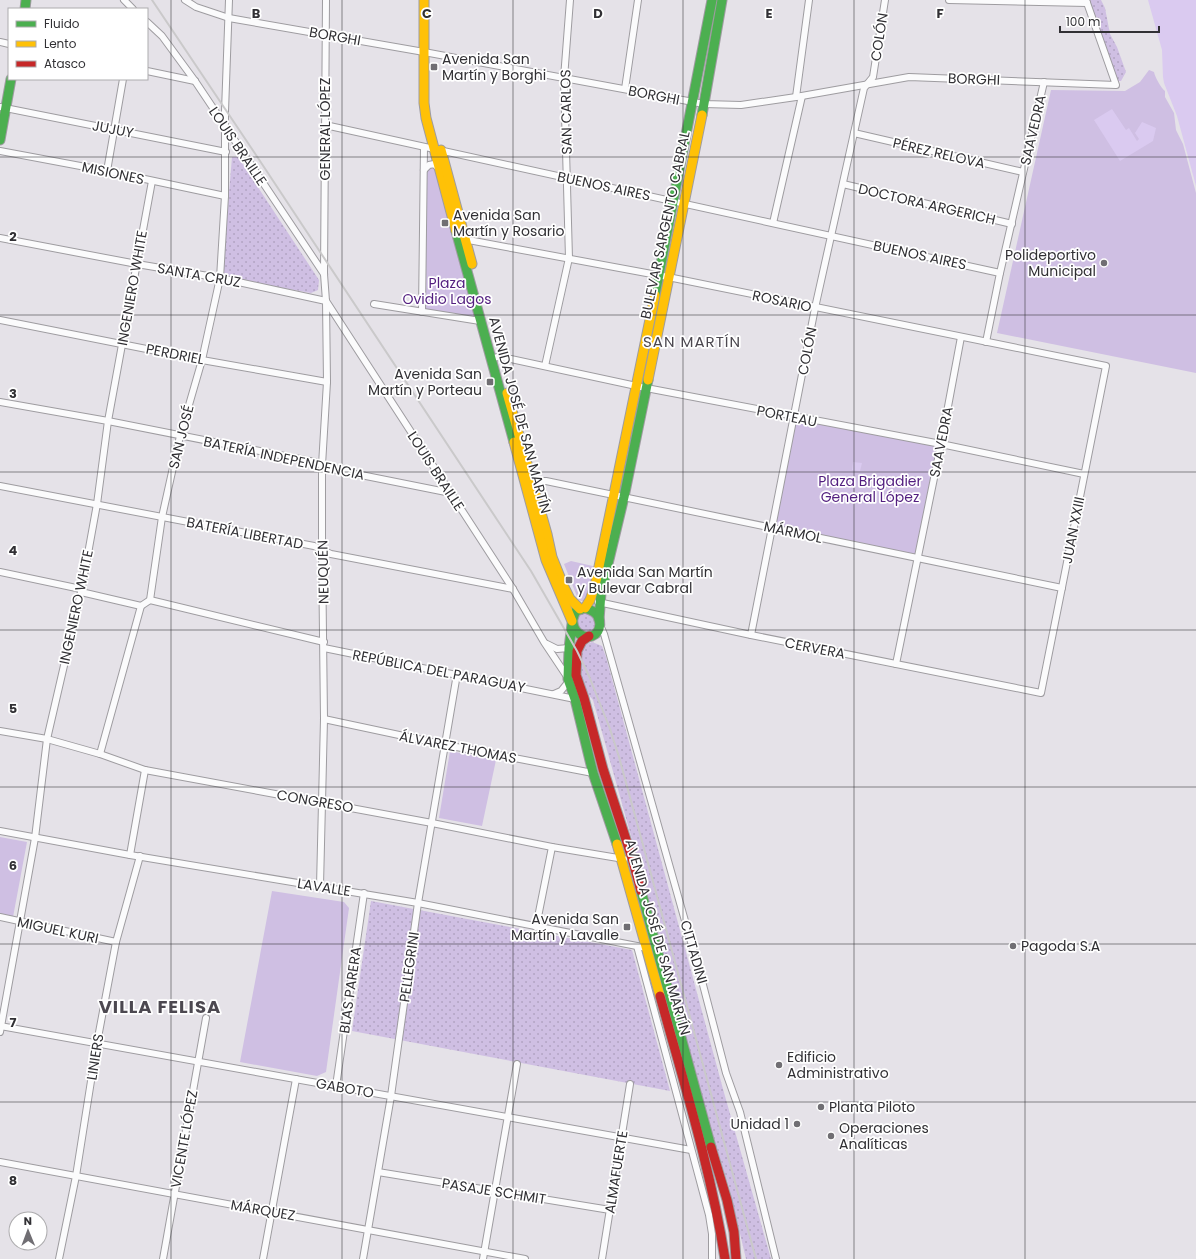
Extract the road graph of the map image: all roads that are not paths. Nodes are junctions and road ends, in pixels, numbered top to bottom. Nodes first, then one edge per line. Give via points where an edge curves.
1 (185, 0) edge
2 (229, 0) edge
3 (326, 0) edge
4 (424, 0) edge
5 (431, 0) edge
6 (570, 0) edge
7 (638, 0) edge
8 (712, 0) edge
9 (722, 0) edge
10 (809, 0) edge
11 (885, 0) edge
12 (948, 0) edge
13 (124, 1) edge
14 (996, 1) edge
15 (1086, 2) edge
16 (132, 8) edge
17 (229, 18) junction
18 (148, 23) edge
19 (325, 34) junction
20 (427, 52) junction
21 (148, 71) edge
22 (564, 78) junction
23 (11, 80) edge
24 (123, 80) edge
25 (195, 81) junction
26 (1044, 82) junction
27 (866, 85) junction
28 (625, 89) junction
29 (799, 97) junction
30 (693, 102) junction
31 (704, 104) junction
32 (3, 107) edge
33 (325, 125) junction
34 (225, 127) junction
35 (114, 129) junction
36 (854, 133) junction
37 (0, 140) edge
38 (424, 147) junction
39 (0, 150) edge
40 (437, 150) junction
41 (226, 152) junction
42 (438, 168) junction
43 (424, 170) junction
44 (107, 171) junction
45 (1023, 172) junction
46 (567, 178) junction
47 (152, 181) junction
48 (843, 184) junction
49 (225, 196) junction
50 (679, 203) junction
51 (774, 223) junction
52 (1012, 224) junction
53 (831, 236) junction
54 (0, 238) edge
55 (461, 239) junction
56 (324, 258) joint
57 (569, 258) junction
58 (137, 264) junction
59 (1000, 273) junction
60 (324, 274) junction
61 (664, 277) junction
62 (220, 278) junction
63 (326, 301) junction
64 (374, 304) dead end
65 (815, 308) junction
66 (422, 312) junction
67 (0, 320) edge
68 (480, 321) junction
69 (961, 337) junction
70 (986, 342) junction
71 (122, 343) junction
72 (494, 358) junction
73 (202, 360) junction
74 (545, 366) junction
75 (1106, 366) joint
76 (327, 382) junction
77 (641, 387) junction
78 (0, 402) edge
79 (794, 417) junction
80 (108, 421) junction
81 (180, 436) junction
82 (941, 444) junction
83 (322, 465) junction
84 (1084, 474) junction
85 (528, 481) junction
86 (0, 486) edge
87 (451, 493) junction
88 (619, 496) junction
89 (97, 504) junction
90 (162, 517) junction
91 (772, 528) junction
92 (322, 550) junction
93 (917, 558) junction
94 (0, 572) edge
95 (1062, 588) junction
96 (513, 589) junction
97 (81, 590) junction
98 (150, 600) junction
99 (595, 601) junction
100 (142, 606) junction
101 (582, 609) junction
102 (599, 622) junction
103 (572, 623) junction
104 (751, 635) junction
105 (590, 636) junction
106 (544, 642) junction
107 (324, 645) junction
108 (607, 647) junction
109 (569, 648) junction
110 (896, 664) junction
111 (457, 674) junction
112 (568, 680) junction
113 (1041, 693) joint
114 (553, 694) junction
115 (575, 699) junction
116 (324, 719) junction
117 (0, 731) edge
118 (48, 739) junction
119 (446, 745) junction
120 (100, 754) junction
121 (145, 770) junction
122 (593, 773) junction
123 (322, 803) junction
124 (432, 823) junction
125 (0, 831) edge
126 (35, 838) junction
127 (552, 847) junction
128 (130, 855) junction
129 (140, 856) junction
130 (632, 858) junction
131 (622, 860) junction
132 (320, 886) junction
133 (364, 893) junction
134 (418, 903) junction
135 (0, 917) edge
136 (20, 922) junction
137 (536, 927) junction
138 (116, 942) junction
139 (637, 946) junction
140 (647, 948) junction
141 (206, 1018) dead end
142 (0, 1028) edge
143 (97, 1043) junction
144 (198, 1061) junction
145 (518, 1064) dead end
146 (296, 1079) junction
147 (630, 1084) dead end
148 (336, 1086) junction
149 (392, 1096) junction
150 (508, 1117) junction
151 (622, 1137) junction
152 (691, 1150) junction
153 (0, 1162) edge
154 (378, 1172) junction
155 (76, 1176) junction
156 (495, 1191) junction
157 (175, 1194) junction
158 (727, 1200) junction
159 (610, 1210) junction
160 (271, 1212) junction
161 (368, 1230) junction
162 (484, 1251) junction
163 (59, 1259) edge
164 (163, 1259) edge
165 (263, 1259) edge
166 (363, 1259) edge
167 (483, 1259) edge
168 (526, 1259) edge
169 (602, 1259) edge
170 (712, 1259) edge
171 (724, 1259) edge
172 (736, 1259) edge
173 (742, 1259) edge
174 (776, 1259) edge

1 - 17 street, BORGHI via 196,7
2 - 17 street, SAN JOSÉ
3 - 19 street, GENERAL LÓPEZ
4 - 20 main road, AVENIDA JOSÉ DE SAN MARTÍN
5 - 20 main road, AVENIDA JOSÉ DE SAN MARTÍN
6 - 22 street, SAN CARLOS
7 - 28 street
8 - 30 main road, BULEVAR SARGENTO CABRAL
9 - 31 main road, BULEVAR SARGENTO CABRAL
10 - 29 street
11 - 27 street, COLÓN via 873,77
12 - 14 street
13 - 16 street
14 - 15 street
15 - 26 street, BORGHI via 1116,85
17 - 19 street, BORGHI
17 - 34 street, SAN JOSÉ
18 - 25 street, LOUIS BRAILLE via 162,36
19 - 20 street, BORGHI
19 - 33 street, GENERAL LÓPEZ
20 - 22 street, BORGHI
20 - 40 main road, AVENIDA JOSÉ DE SAN MARTÍN
21 - 25 street
22 - 28 street, BORGHI
22 - 46 street, SAN CARLOS
23 - 32 main road
24 - 35 street
25 - 34 street, LOUIS BRAILLE
26 - 27 street, BORGHI via 909,77
26 - 45 street, SAAVEDRA
27 - 29 street, BORGHI
27 - 36 street, COLÓN
28 - 30 street, BORGHI
29 - 31 street, BORGHI via 741,105
29 - 51 street
30 - 31 street, BORGHI
30 - 50 main road, BULEVAR SARGENTO CABRAL
31 - 50 main road, BULEVAR SARGENTO CABRAL
32 - 35 street, JUJUY
32 - 37 main road
33 - 38 street, BUENOS AIRES
33 - 56 street, GENERAL LÓPEZ
34 - 41 street, SAN JOSÉ
34 - 60 street, LOUIS BRAILLE
35 - 41 street, JUJUY
35 - 44 street
36 - 45 street, PÉREZ RELOVA
36 - 48 street, COLÓN
38 - 40 street, BUENOS AIRES
38 - 43 street
39 - 44 street, MISIONES
40 - 42 main road, AVENIDA JOSÉ DE SAN MARTÍN
40 - 46 street, BUENOS AIRES
40 - 55 main road, AVENIDA JOSÉ DE SAN MARTÍN
41 - 49 street, SAN JOSÉ
42 - 43 street via 434,164
42 - 55 main road, AVENIDA JOSÉ DE SAN MARTÍN
43 - 66 street
44 - 47 street, MISIONES
45 - 52 street, SAAVEDRA
46 - 50 street, BUENOS AIRES
46 - 57 street, SAN CARLOS
47 - 49 street, MISIONES
47 - 58 street, INGENIERO WHITE
48 - 52 street, DOCTORA ARGERICH
48 - 53 street, COLÓN
49 - 62 street, SAN JOSÉ
50 - 51 street, BUENOS AIRES
50 - 61 main road, BULEVAR SARGENTO CABRAL
51 - 53 street, BUENOS AIRES
52 - 59 street, SAAVEDRA
53 - 59 street, BUENOS AIRES
53 - 65 street, COLÓN
54 - 58 street, SANTA CRUZ
55 - 57 street, ROSARIO
55 - 68 main road, AVENIDA JOSÉ DE SAN MARTÍN
55 - 72 main road, AVENIDA JOSÉ DE SAN MARTÍN
56 - 60 street, NEUQUÉN
57 - 61 street, ROSARIO
57 - 74 street, SAN CARLOS
58 - 62 street, SANTA CRUZ
58 - 71 street, INGENIERO WHITE
59 - 70 street, SAAVEDRA
60 - 63 street, NEUQUÉN
61 - 65 street, ROSARIO
61 - 77 main road, BULEVAR SARGENTO CABRAL
62 - 63 street, SANTA CRUZ
62 - 73 street, SAN JOSÉ
63 - 76 street, NEUQUÉN
63 - 87 street, LOUIS BRAILLE
64 - 66 street
65 - 69 street, ROSARIO
65 - 79 street, COLÓN
66 - 68 street
67 - 71 street, PERDRIEL
68 - 72 main road, AVENIDA JOSÉ DE SAN MARTÍN
69 - 70 street, ROSARIO
69 - 82 street, SAAVEDRA
70 - 75 street, ROSARIO
71 - 73 street, PERDRIEL
71 - 80 street, INGENIERO WHITE
72 - 74 street, PORTEAU
72 - 85 main road, AVENIDA JOSÉ DE SAN MARTÍN
73 - 76 street, PERDRIEL
73 - 81 street, SAN JOSÉ
74 - 77 street, PORTEAU
75 - 84 street, JUAN XXIII
76 - 83 street, NEUQUÉN
77 - 79 street, PORTEAU
77 - 88 main road, BULEVAR SARGENTO CABRAL
78 - 80 street, BATERÍA INDEPENDENCIA
79 - 82 street, PORTEAU
79 - 91 street, COLÓN
80 - 81 street, BATERÍA INDEPENDENCIA
80 - 89 street, INGENIERO WHITE
81 - 83 street, BATERÍA INDEPENDENCIA
81 - 90 street, SAN JOSÉ
82 - 84 street, PORTEAU
82 - 93 street, SAAVEDRA
83 - 87 street, BATERÍA INDEPENDENCIA
83 - 92 street, NEUQUÉN
84 - 95 street, JUAN XXIII
85 - 88 street, MÁRMOL via 546,481
85 - 101 main road, AVENIDA JOSÉ DE SAN MARTÍN via 547,534 552,558 570,598
85 - 103 main road, AVENIDA JOSÉ DE SAN MARTÍN via 546,560
86 - 89 street, BATERÍA LIBERTAD
87 - 96 street, LOUIS BRAILLE
88 - 91 street, MÁRMOL
88 - 99 main road, BULEVAR SARGENTO CABRAL
89 - 90 street, BATERÍA LIBERTAD
89 - 97 street, INGENIERO WHITE
90 - 92 street, BATERÍA LIBERTAD via 314,546
90 - 98 street, SAN JOSÉ
91 - 93 street, MÁRMOL
91 - 104 street, COLÓN
92 - 96 street, BATERÍA LIBERTAD via 331,554
92 - 107 street, NEUQUÉN
93 - 95 street, MÁRMOL
93 - 110 street, SAAVEDRA
94 - 97 street
95 - 113 street, JUAN XXIII
96 - 106 street, LOUIS BRAILLE
97 - 100 street
97 - 118 street, INGENIERO WHITE
98 - 100 street
98 - 107 street, REPÚBLICA DEL PARAGUAY
99 - 101 main road, BULEVAR SARGENTO CABRAL
99 - 102 main road, BULEVAR SARGENTO CABRAL
99 - 104 street, CERVERA
100 - 120 street
101 - 102 main road via 593,611
101 - 103 main road via 573,614
102 - 105 main road via 596,633
102 - 108 street, CITTADINI
103 - 105 main road via 579,634
103 - 109 main road, AVENIDA JOSÉ DE SAN MARTÍN
104 - 110 street, CERVERA
105 - 108 street
105 - 130 main road, AVENIDA JOSÉ DE SAN MARTÍN via 582,641 577,651 576,675
106 - 109 street via 557,649
106 - 112 street, LOUIS BRAILLE
107 - 111 street, REPÚBLICA DEL PARAGUAY
107 - 116 street, NEUQUÉN
108 - 174 street, CITTADINI via 726,1073 740,1112
109 - 112 main road, AVENIDA JOSÉ DE SAN MARTÍN
110 - 113 street, CERVERA
111 - 114 street, REPÚBLICA DEL PARAGUAY
111 - 119 street, PELLEGRINI
112 - 114 street via 561,691
112 - 115 main road, AVENIDA JOSÉ DE SAN MARTÍN
114 - 115 street, REPÚBLICA DEL PARAGUAY
115 - 122 main road, AVENIDA JOSÉ DE SAN MARTÍN
116 - 119 street, ÁLVAREZ THOMAS
116 - 123 street, NEUQUÉN
117 - 118 street, CONGRESO
118 - 120 street, CONGRESO
118 - 126 street, INGENIERO WHITE
119 - 122 street, ÁLVAREZ THOMAS
119 - 124 street, PELLEGRINI
120 - 121 street, CONGRESO
121 - 123 street, CONGRESO
121 - 128 street
122 - 131 main road, AVENIDA JOSÉ DE SAN MARTÍN
123 - 124 street, CONGRESO
123 - 132 street, NEUQUÉN
124 - 127 street, CONGRESO
124 - 134 street, PELLEGRINI
125 - 126 street, LAVALLE
126 - 128 street, LAVALLE
126 - 136 street, INGENIERO WHITE
127 - 131 street, CONGRESO
127 - 137 street
128 - 129 street, LAVALLE
129 - 132 street, LAVALLE
129 - 138 street, LINIERS
130 - 131 street, CONGRESO
130 - 158 main road, AVENIDA JOSÉ DE SAN MARTÍN
131 - 140 main road, AVENIDA JOSÉ DE SAN MARTÍN
132 - 133 street, LAVALLE
133 - 134 street, LAVALLE
133 - 148 street, BLAS PARERA
134 - 137 street, LAVALLE
134 - 149 street, PELLEGRINI
135 - 136 street, MIGUEL KURI
136 - 138 street, MIGUEL KURI
136 - 142 street, INGENIERO WHITE
137 - 139 street, LAVALLE
138 - 143 street, LINIERS
139 - 140 street, LAVALLE
139 - 152 street
140 - 171 main road, AVENIDA JOSÉ DE SAN MARTÍN via 718,1214
141 - 144 street, VICENTE LÓPEZ
142 - 143 street, GABOTO
143 - 144 street, GABOTO
143 - 155 street, LINIERS
144 - 146 street, GABOTO
144 - 157 street, VICENTE LÓPEZ
145 - 150 street
146 - 148 street, GABOTO
146 - 160 street
147 - 151 street, ALMAFUERTE
148 - 149 street, GABOTO
149 - 150 street, GABOTO
149 - 154 street, PELLEGRINI
150 - 151 street, GABOTO
150 - 156 street
151 - 152 street, GABOTO
151 - 159 street, ALMAFUERTE
152 - 170 street via 709,1214
153 - 155 street, MÁRQUEZ
154 - 156 street, PASAJE SCHMIT
154 - 161 street, PELLEGRINI
155 - 157 street, MÁRQUEZ
155 - 163 street, LINIERS
156 - 159 street, PASAJE SCHMIT
156 - 162 street
157 - 160 street, MÁRQUEZ
157 - 164 street, VICENTE LÓPEZ
158 - 172 main road, AVENIDA JOSÉ DE SAN MARTÍN via 734,1232
158 - 173 main road via 736,1227
159 - 169 street, ALMAFUERTE
160 - 161 street, MÁRQUEZ
160 - 165 street
161 - 162 street, MÁRQUEZ
161 - 166 street, PELLEGRINI
162 - 167 street
162 - 168 street, MÁRQUEZ

